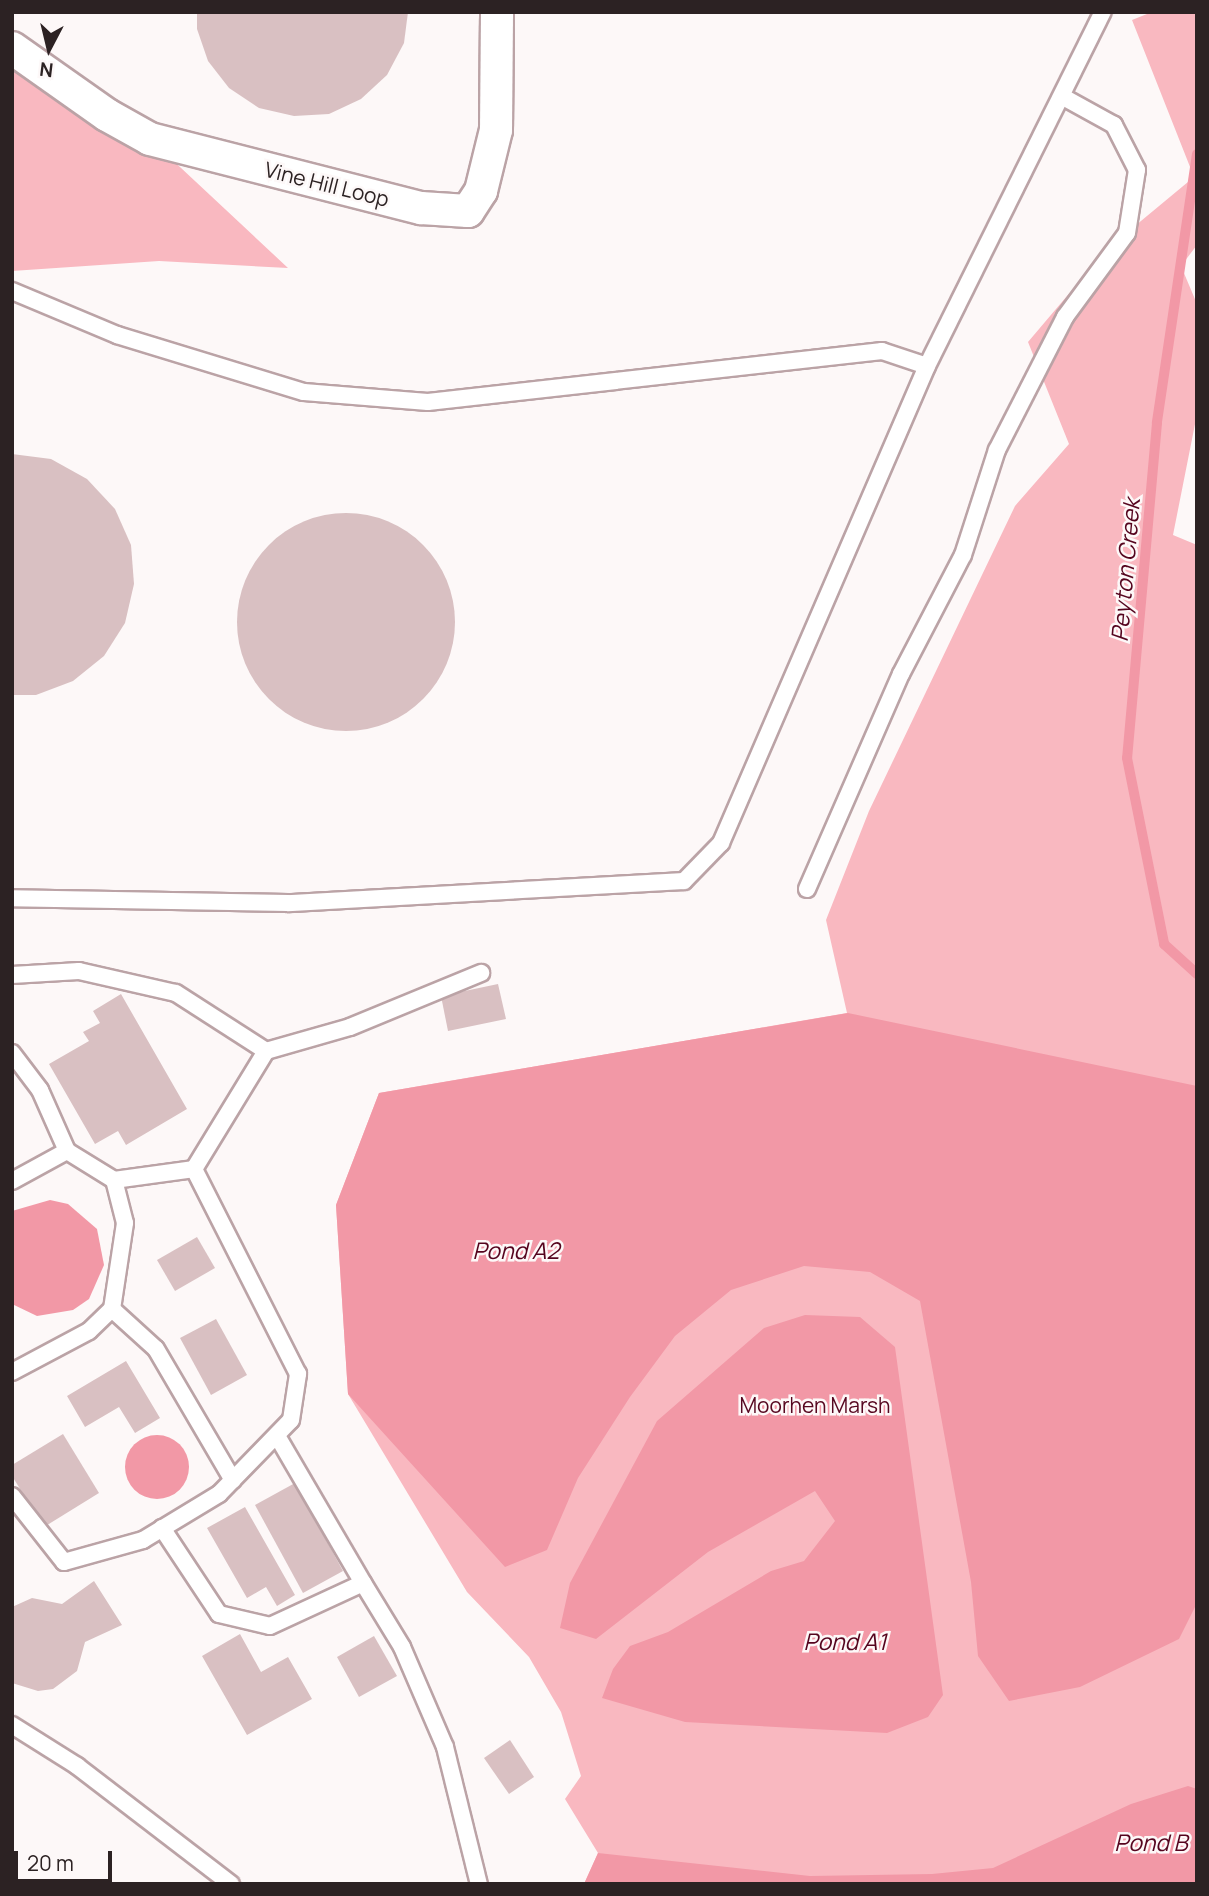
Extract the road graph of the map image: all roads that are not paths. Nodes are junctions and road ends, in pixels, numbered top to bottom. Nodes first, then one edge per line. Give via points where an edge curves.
1 (497, 12) edge
2 (1103, 12) edge
3 (12, 48) edge
4 (1063, 97) junction
5 (12, 291) edge
6 (927, 366) junction
7 (807, 889) dead end
8 (12, 898) edge
9 (481, 973) dead end
10 (12, 975) edge
11 (266, 1051) junction
12 (12, 1052) edge
13 (67, 1151) junction
14 (194, 1169) junction
15 (114, 1180) junction
16 (12, 1181) edge
17 (112, 1309) junction
18 (12, 1372) edge
19 (277, 1436) junction
20 (233, 1480) junction
21 (12, 1496) edge
22 (162, 1528) junction
23 (363, 1583) junction
24 (12, 1725) edge
25 (231, 1884) edge
26 (479, 1884) edge

1 - 3 street, Vine Hill Loop via 496,130 481,191 468,211 421,208 150,139 107,115
2 - 4 lane
4 - 6 lane
4 - 7 lane via 1114,125 1137,170 1127,233 1065,317 996,450 963,555 901,674
5 - 6 lane via 117,335 304,392 414,401 694,375 882,351
6 - 8 lane via 722,843 684,881 288,903
9 - 11 lane via 350,1027
10 - 11 lane via 79,971 176,993
11 - 14 lane
12 - 13 lane via 40,1090
13 - 15 lane
13 - 16 lane
14 - 15 lane
14 - 19 lane via 298,1374 291,1420
15 - 17 lane via 125,1223
17 - 18 lane via 89,1331
17 - 20 lane via 156,1349
19 - 20 lane
19 - 23 lane
20 - 22 lane
21 - 22 lane via 64,1562 143,1539
22 - 23 lane via 219,1614 270,1626
23 - 26 lane via 402,1647 445,1747
24 - 25 lane via 77,1766

